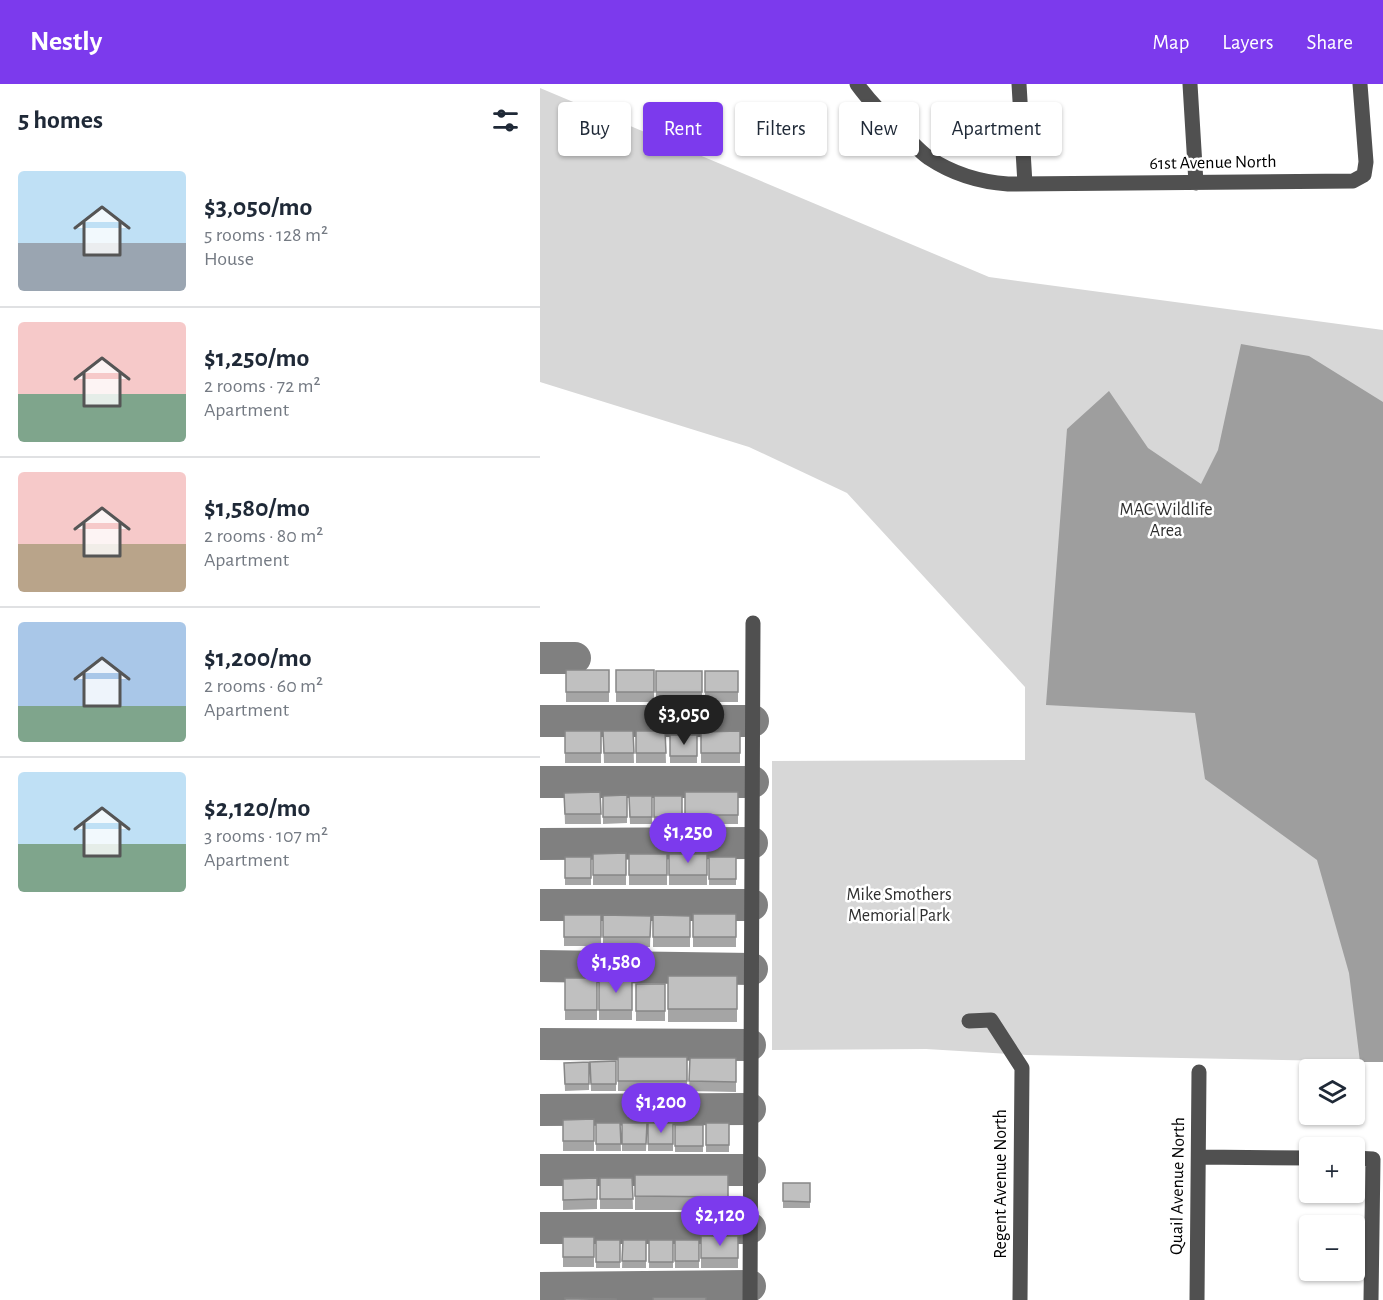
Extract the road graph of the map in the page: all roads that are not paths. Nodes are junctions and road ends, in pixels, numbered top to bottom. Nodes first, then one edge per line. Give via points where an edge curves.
1 (857, 84) edge
2 (1019, 84) edge
3 (1190, 84) edge
4 (1360, 84) edge
5 (1196, 183) junction
6 (1025, 184) junction
7 (753, 623) dead end
8 (969, 1020) dead end
9 (1199, 1072) dead end
10 (1199, 1157) junction
11 (1299, 1158) edge
12 (1365, 1159) edge
13 (750, 1300) edge
14 (1020, 1300) edge
15 (1197, 1300) edge
16 (1371, 1300) edge

1 - 6 street, 61st Avenue North via 882,115 928,157 946,168 987,183
2 - 6 street
3 - 5 street
4 - 5 street, 61st Avenue North via 1364,175 1353,181
5 - 6 street, 61st Avenue North
7 - 13 street
8 - 14 street, Regent Avenue North via 991,1020 1022,1068
9 - 10 street, Quail Avenue North
10 - 11 street
10 - 15 street, Quail Avenue North
12 - 16 street via 1373,1159

